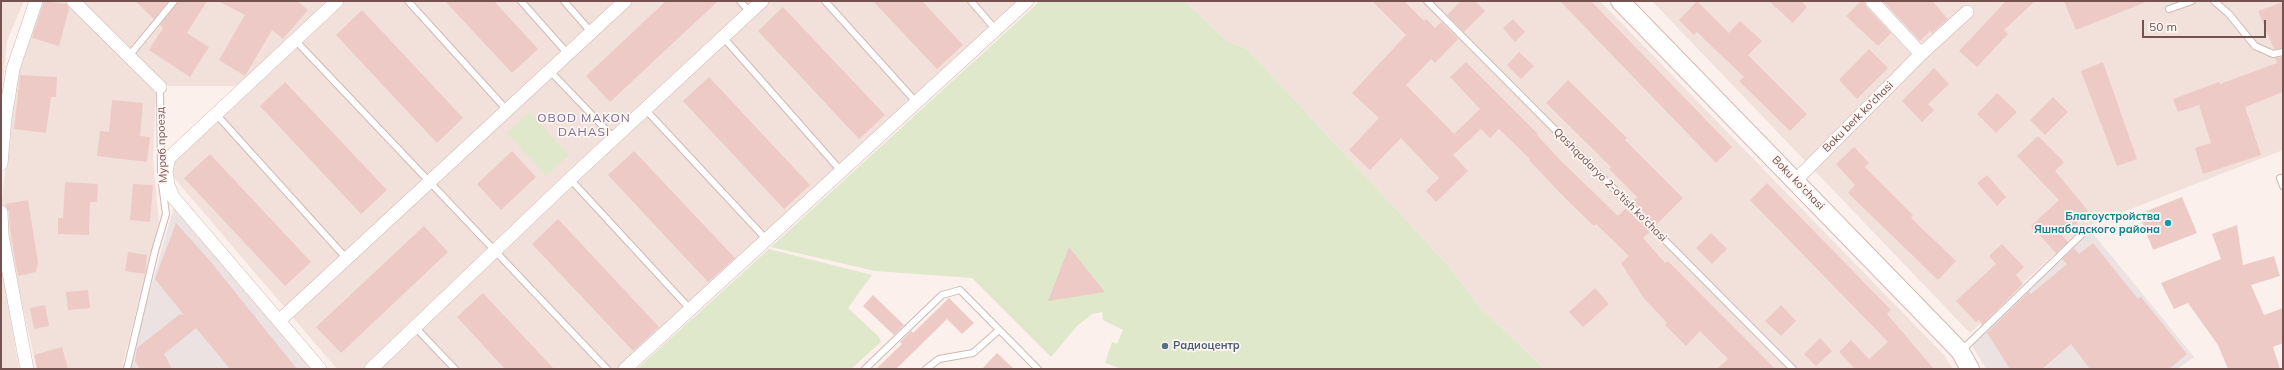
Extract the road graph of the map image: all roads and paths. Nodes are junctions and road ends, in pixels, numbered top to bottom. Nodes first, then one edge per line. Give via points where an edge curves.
1 (36, 1) edge
2 (73, 1) edge
3 (174, 1) edge
4 (337, 1) edge
5 (408, 1) edge
6 (521, 1) edge
7 (564, 1) edge
8 (625, 1) edge
9 (740, 1) edge
10 (762, 1) edge
11 (825, 1) edge
12 (971, 1) edge
13 (1027, 1) edge
14 (1426, 1) edge
15 (1620, 1) edge
16 (1872, 1) edge
17 (2192, 1) edge
18 (2214, 1) edge
19 (2169, 9) dead end
20 (750, 12) junction
21 (1967, 12) dead end
22 (996, 30) junction
23 (591, 32) junction
24 (723, 37) junction
25 (295, 40) junction
26 (2283, 52) edge
27 (568, 54) junction
28 (1921, 54) junction
29 (129, 56) junction
30 (550, 70) junction
31 (160, 87) joint
32 (916, 102) junction
33 (506, 109) junction
34 (645, 110) junction
35 (216, 114) junction
36 (614, 138) junction
37 (1, 164) edge
38 (841, 171) junction
39 (2280, 178) dead end
40 (570, 179) junction
41 (1796, 180) junction
42 (429, 182) junction
43 (2283, 186) edge
44 (1, 212) edge
45 (2083, 233) dead end
46 (766, 240) junction
47 (495, 251) junction
48 (346, 258) junction
49 (690, 309) junction
50 (279, 321) junction
51 (416, 327) junction
52 (999, 330) junction
53 (1960, 351) junction
54 (124, 368) edge
55 (27, 369) edge
56 (320, 369) edge
57 (371, 369) edge
58 (455, 369) edge
59 (606, 369) edge
60 (624, 369) edge
61 (865, 369) edge
62 (926, 369) edge
63 (1038, 369) edge
64 (1793, 369) edge
65 (1970, 369) edge

1 - 37 street via 13,69
2 - 29 street, Мураб проезд
3 - 29 lane
4 - 25 street
5 - 33 lane
6 - 27 lane
7 - 23 lane
8 - 23 street
9 - 20 lane
10 - 20 street
11 - 32 lane
12 - 22 lane
13 - 22 street
14 - 64 lane, Qashqadaryo 2-o'tish ko'chasi
15 - 41 street, Boku ko'chasi
16 - 28 street
17 - 19 lane
18 - 26 lane via 2229,14 2255,46 2273,54
20 - 24 street
21 - 28 street, Boku berk ko'chasi
22 - 32 street
23 - 27 street
24 - 34 street
24 - 38 lane
25 - 35 street
25 - 42 lane
27 - 30 street
28 - 41 street, Boku berk ko'chasi
29 - 31 street, Мураб проезд
30 - 33 street
30 - 36 lane
31 - 54 lane, Мураб проезд via 160,172 166,214
32 - 38 street
33 - 42 street
34 - 36 street
34 - 46 lane
35 - 48 lane
35 - 50 street via 169,158 166,172 168,185 173,197
36 - 40 street
38 - 46 street
39 - 43 lane
40 - 47 street
40 - 49 lane
41 - 53 street, Boku ko'chasi
42 - 47 lane
42 - 48 street
44 - 55 street via 2,235
45 - 53 lane
46 - 49 street
47 - 51 street
47 - 59 lane
48 - 50 street
49 - 60 street
50 - 56 street
51 - 57 street
51 - 58 lane
52 - 61 lane via 960,290 942,295
52 - 62 lane via 973,353 939,359
52 - 63 lane
53 - 65 street, Boku ko'chasi

